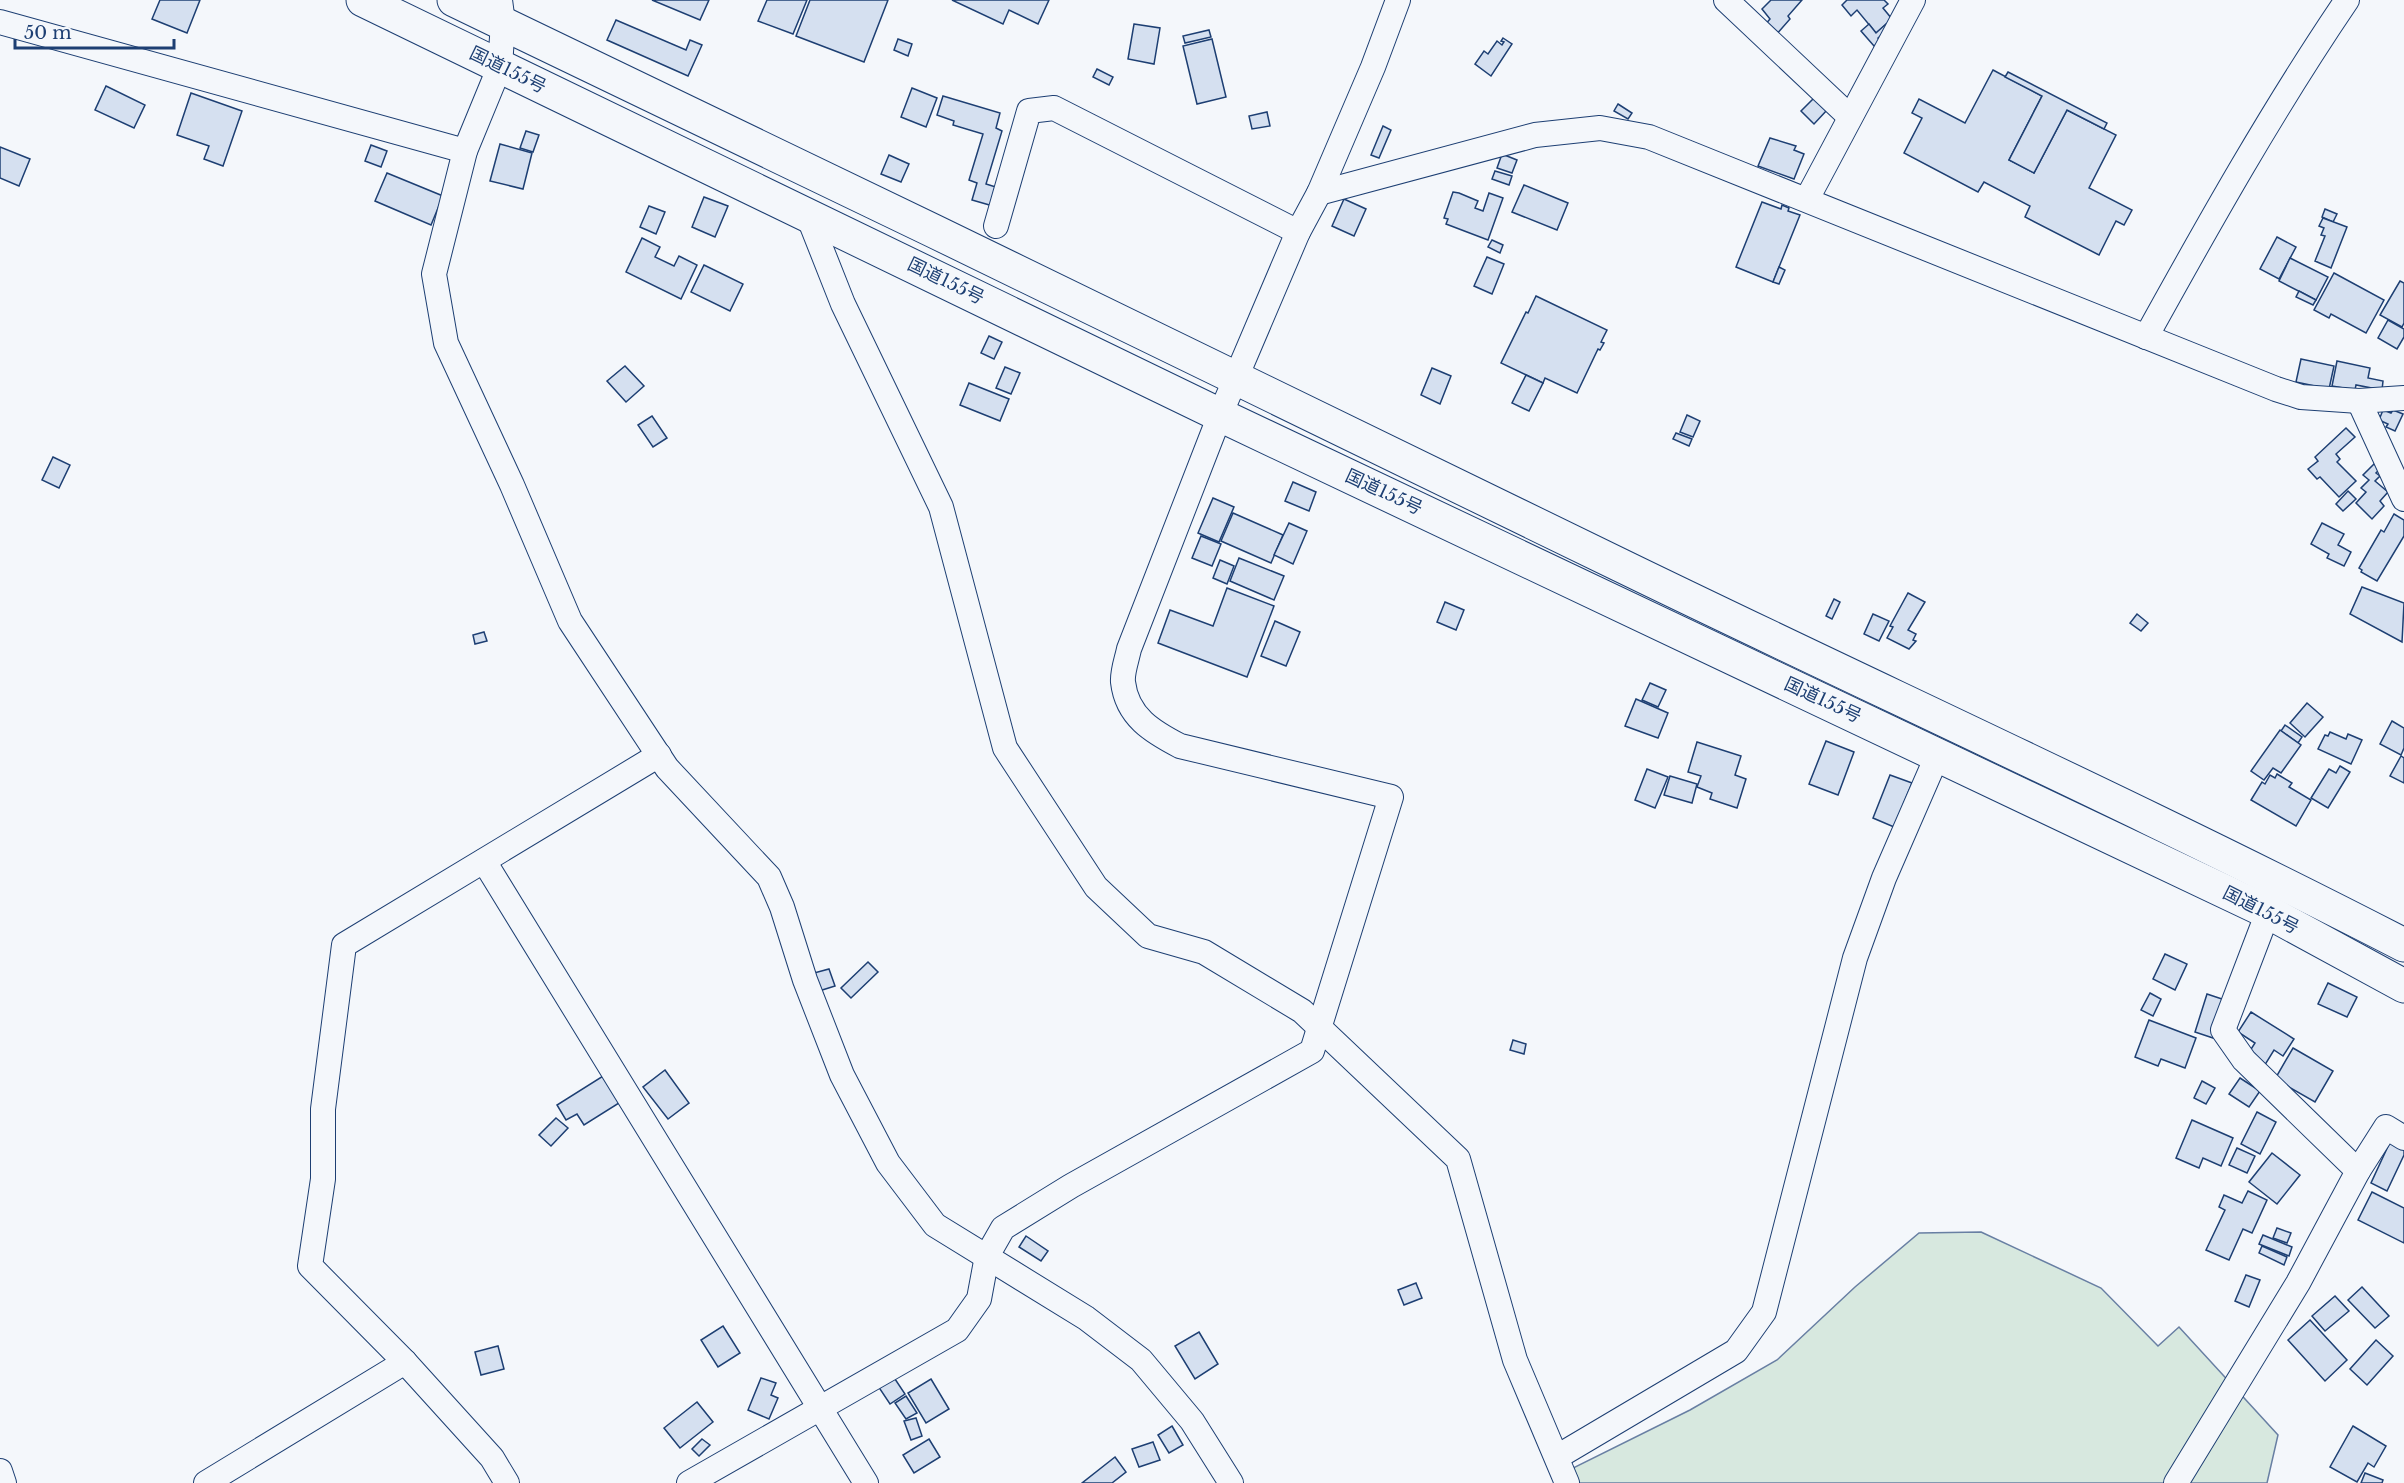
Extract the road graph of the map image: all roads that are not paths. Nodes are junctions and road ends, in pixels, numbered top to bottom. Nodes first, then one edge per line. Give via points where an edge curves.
1 (363, 0) edge
2 (454, 0) edge
3 (1398, 0) edge
4 (1726, 0) edge
5 (1913, 0) edge
6 (2347, 0) edge
7 (501, 12) edge
8 (0, 22) edge
9 (500, 66) junction
10 (1850, 117) junction
11 (465, 152) junction
12 (1319, 193) junction
13 (1807, 199) junction
14 (807, 213) junction
15 (996, 226) dead end
16 (1298, 232) junction
17 (2146, 337) junction
18 (1236, 377) junction
19 (2404, 398) edge
20 (2359, 400) junction
21 (1220, 415) junction
22 (2404, 499) edge
23 (659, 754) junction
24 (1938, 754) junction
25 (484, 861) junction
26 (2268, 912) junction
27 (2404, 945) edge
28 (2404, 986) edge
29 (1318, 1027) junction
30 (2404, 1138) edge
31 (2358, 1171) junction
32 (987, 1256) junction
33 (405, 1362) junction
34 (818, 1408) junction
35 (1557, 1457) junction
36 (0, 1471) edge
37 (4, 1483) edge
38 (206, 1483) edge
39 (507, 1483) edge
40 (689, 1483) edge
41 (866, 1483) edge
42 (1231, 1483) edge
43 (1567, 1483) edge
44 (2176, 1483) edge

1 - 9 highway, 国道155号
2 - 7 highway, 国道155号
3 - 12 street
4 - 10 street
5 - 10 street
6 - 17 street via 2301,68
7 - 9 street
7 - 18 highway, 国道155号
8 - 11 street
9 - 11 street
9 - 14 highway, 国道155号
10 - 13 street
11 - 23 street via 434,274 446,344 570,621
12 - 13 street via 1535,135 1600,128 1649,137
12 - 16 street
13 - 17 street
14 - 21 highway, 国道155号
14 - 29 street via 843,304 941,507 1005,748 1096,887 1148,936 1204,952 1302,1011
15 - 16 street via 1029,111 1054,108
16 - 18 street
17 - 20 street via 2301,397
18 - 21 street
18 - 27 highway, 国道155号 via 2292,887
19 - 20 street
20 - 22 street
21 - 24 highway, 国道155号
21 - 29 street via 1129,650 1123,682 1132,710 1149,729 1180,746 1391,797
23 - 25 street
23 - 32 street via 667,768 769,877 842,1075 888,1163 934,1225
24 - 26 highway, 国道155号
24 - 35 street via 1884,878 1856,958 1764,1312 1736,1351
25 - 33 street via 344,945 323,1109 323,1179 310,1266
25 - 34 street
26 - 28 highway, 国道155号
26 - 31 street via 2223,1030 2244,1060
29 - 32 street via 1312,1051 1003,1228
29 - 35 street via 1458,1159 1515,1360
30 - 31 street via 2386,1127
31 - 44 street via 2298,1283
32 - 34 street via 979,1299 957,1330
32 - 42 street via 1086,1318 1141,1360 1192,1421
33 - 38 street
33 - 39 street via 492,1458
34 - 40 street
34 - 41 street
35 - 43 street
36 - 37 street

